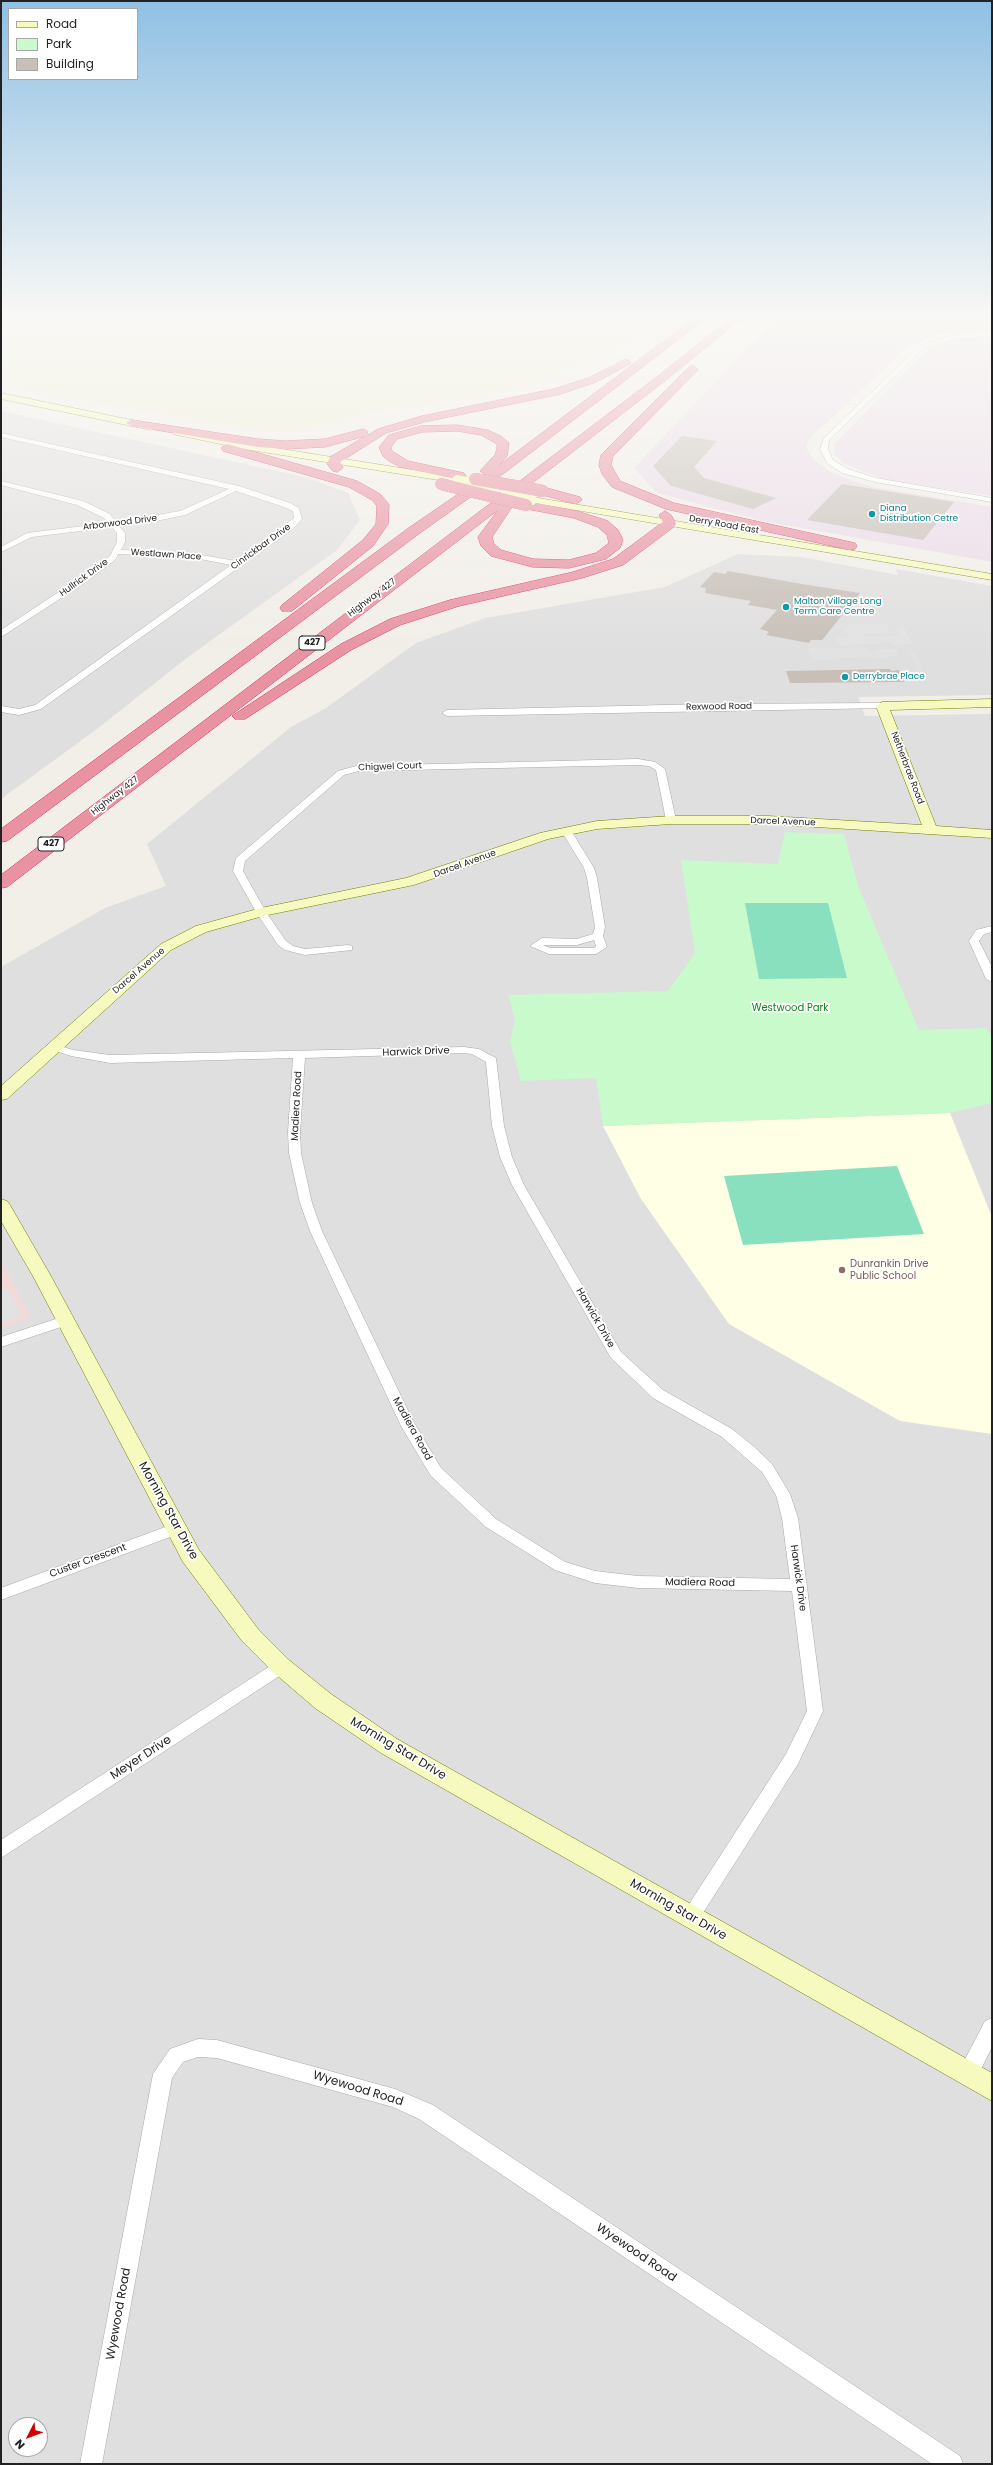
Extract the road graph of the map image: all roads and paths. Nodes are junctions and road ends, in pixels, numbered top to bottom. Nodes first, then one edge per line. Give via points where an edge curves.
1 (124, 428) edge
2 (157, 428) edge
3 (164, 428) edge
4 (379, 428) edge
5 (392, 428) edge
6 (432, 428) edge
7 (433, 428) edge
8 (555, 428) edge
9 (594, 428) edge
10 (632, 428) edge
11 (837, 428) edge
12 (1, 435) edge
13 (227, 448) junction
14 (335, 464) junction
15 (458, 478) junction
16 (524, 482) junction
17 (1, 483) edge
18 (441, 484) joint
19 (236, 488) junction
20 (535, 498) junction
21 (576, 500) joint
22 (992, 500) edge
23 (455, 503) junction
24 (667, 519) junction
25 (116, 524) junction
26 (850, 546) junction
27 (1, 550) edge
28 (117, 552) junction
29 (237, 564) junction
30 (992, 570) edge
31 (992, 577) edge
32 (1, 634) edge
33 (992, 703) edge
34 (882, 706) junction
35 (1, 709) edge
36 (447, 713) dead end
37 (115, 752) junction
38 (102, 806) junction
39 (671, 820) junction
40 (931, 831) junction
41 (567, 832) junction
42 (992, 834) edge
43 (1, 837) edge
44 (1, 883) edge
45 (261, 912) junction
46 (992, 929) edge
47 (598, 936) junction
48 (348, 948) dead end
49 (992, 979) edge
50 (54, 1047) junction
51 (299, 1055) junction
52 (1, 1095) edge
53 (1, 1206) edge
54 (65, 1321) junction
55 (1, 1342) edge
56 (176, 1529) junction
57 (800, 1585) junction
58 (1, 1594) edge
59 (281, 1666) junction
60 (1, 1850) edge
61 (690, 1918) junction
62 (992, 2027) edge
63 (968, 2074) junction
64 (992, 2088) edge
65 (91, 2464) edge
66 (952, 2464) edge

1 - 13 main road
2 - 14 main road
3 - 4 highway via 258,443 301,445 332,442
5 - 14 highway via 376,433
6 - 15 highway via 401,434 387,441 387,453 404,464
7 - 23 highway via 472,429 503,443 501,456 458,496
8 - 23 highway
9 - 16 highway, Highway 427 / 427
10 - 26 highway via 607,455 605,465 608,474 627,490 670,506
11 - 22 street via 826,439 824,449 830,461 845,471 875,480
12 - 19 street, Cinrickbar Drive
13 - 14 main road
13 - 37 highway via 335,478 367,490 383,505 382,524 368,543 144,724
14 - 15 main road
14 - 18 main road
15 - 20 highway, bridge
16 - 20 highway via 487,531 485,537 488,546 496,553 533,563 569,564 601,556 614,545 616,540 613,533 603,524
16 - 38 highway, Highway 427 / 427
17 - 25 street via 80,503 108,516
18 - 20 highway, bridge
19 - 25 street, Arborwood Drive via 182,513
19 - 29 street, Cinrickbar Drive via 286,505 296,510 298,515 298,519 291,526
20 - 21 highway
20 - 24 main road, Derry Road East
21 - 24 main road, Derry Road East
23 - 37 highway
24 - 26 main road, Derry Road East
24 - 31 main road, Derry Road East
24 - 38 highway via 632,554 608,566 509,592 455,603 378,629 346,646
25 - 27 street, Arborwood Drive via 30,535
25 - 28 street, Hullrick Drive via 122,533 122,542
26 - 30 main road, Derry Road East
28 - 29 street, Westlawn Place via 190,555
28 - 32 street, Hullrick Drive via 83,580
29 - 35 street, Cinrickbar Drive via 38,707 19,712
33 - 34 main road, Rexwood Road
34 - 36 street, Rexwood Road via 694,707
34 - 40 main road, Netherbrae Road
37 - 43 highway
38 - 44 highway, Highway 427 / 427
39 - 40 main road, Darcel Avenue via 768,820
39 - 41 main road, Darcel Avenue via 597,825
39 - 45 street, Chigwel Court via 660,769 652,764 638,762 352,769 337,776 240,860 238,871
40 - 42 main road, Darcel Avenue
41 - 45 main road, Darcel Avenue via 517,845 440,874
41 - 47 street via 589,868 592,878 600,927
45 - 48 street, Chigwel Court via 282,943 289,948 305,952
45 - 50 main road, Darcel Avenue via 201,930 166,947
46 - 49 street via 980,932 974,940
47 - 47 street via 577,942 542,941 535,946 549,951 596,951 602,947
50 - 51 street, Harwick Drive via 110,1059
50 - 52 main road, Darcel Avenue
51 - 57 street, Harwick Drive via 464,1050 479,1053 492,1060 498,1126 506,1157 518,1185 616,1355 658,1394 727,1433 747,1448 766,1468 783,1494
51 - 57 street, Madiera Road via 294,1132 295,1153 306,1203 316,1231 406,1422 436,1472 491,1522 560,1566 594,1577 638,1582
53 - 54 main road, Morning Star Drive
54 - 55 street
54 - 56 main road, Morning Star Drive
56 - 58 street, Custer Crescent
56 - 59 main road, Morning Star Drive via 219,1596 250,1636
57 - 61 street, Harwick Drive via 815,1711 792,1759
59 - 60 street, Meyer Drive
59 - 61 main road, Morning Star Drive via 350,1720 389,1746
61 - 63 main road, Morning Star Drive
62 - 63 street
63 - 64 main road, Morning Star Drive
65 - 66 street, Wyewood Road via 163,2074 177,2055 198,2048 217,2049 395,2098 426,2112

